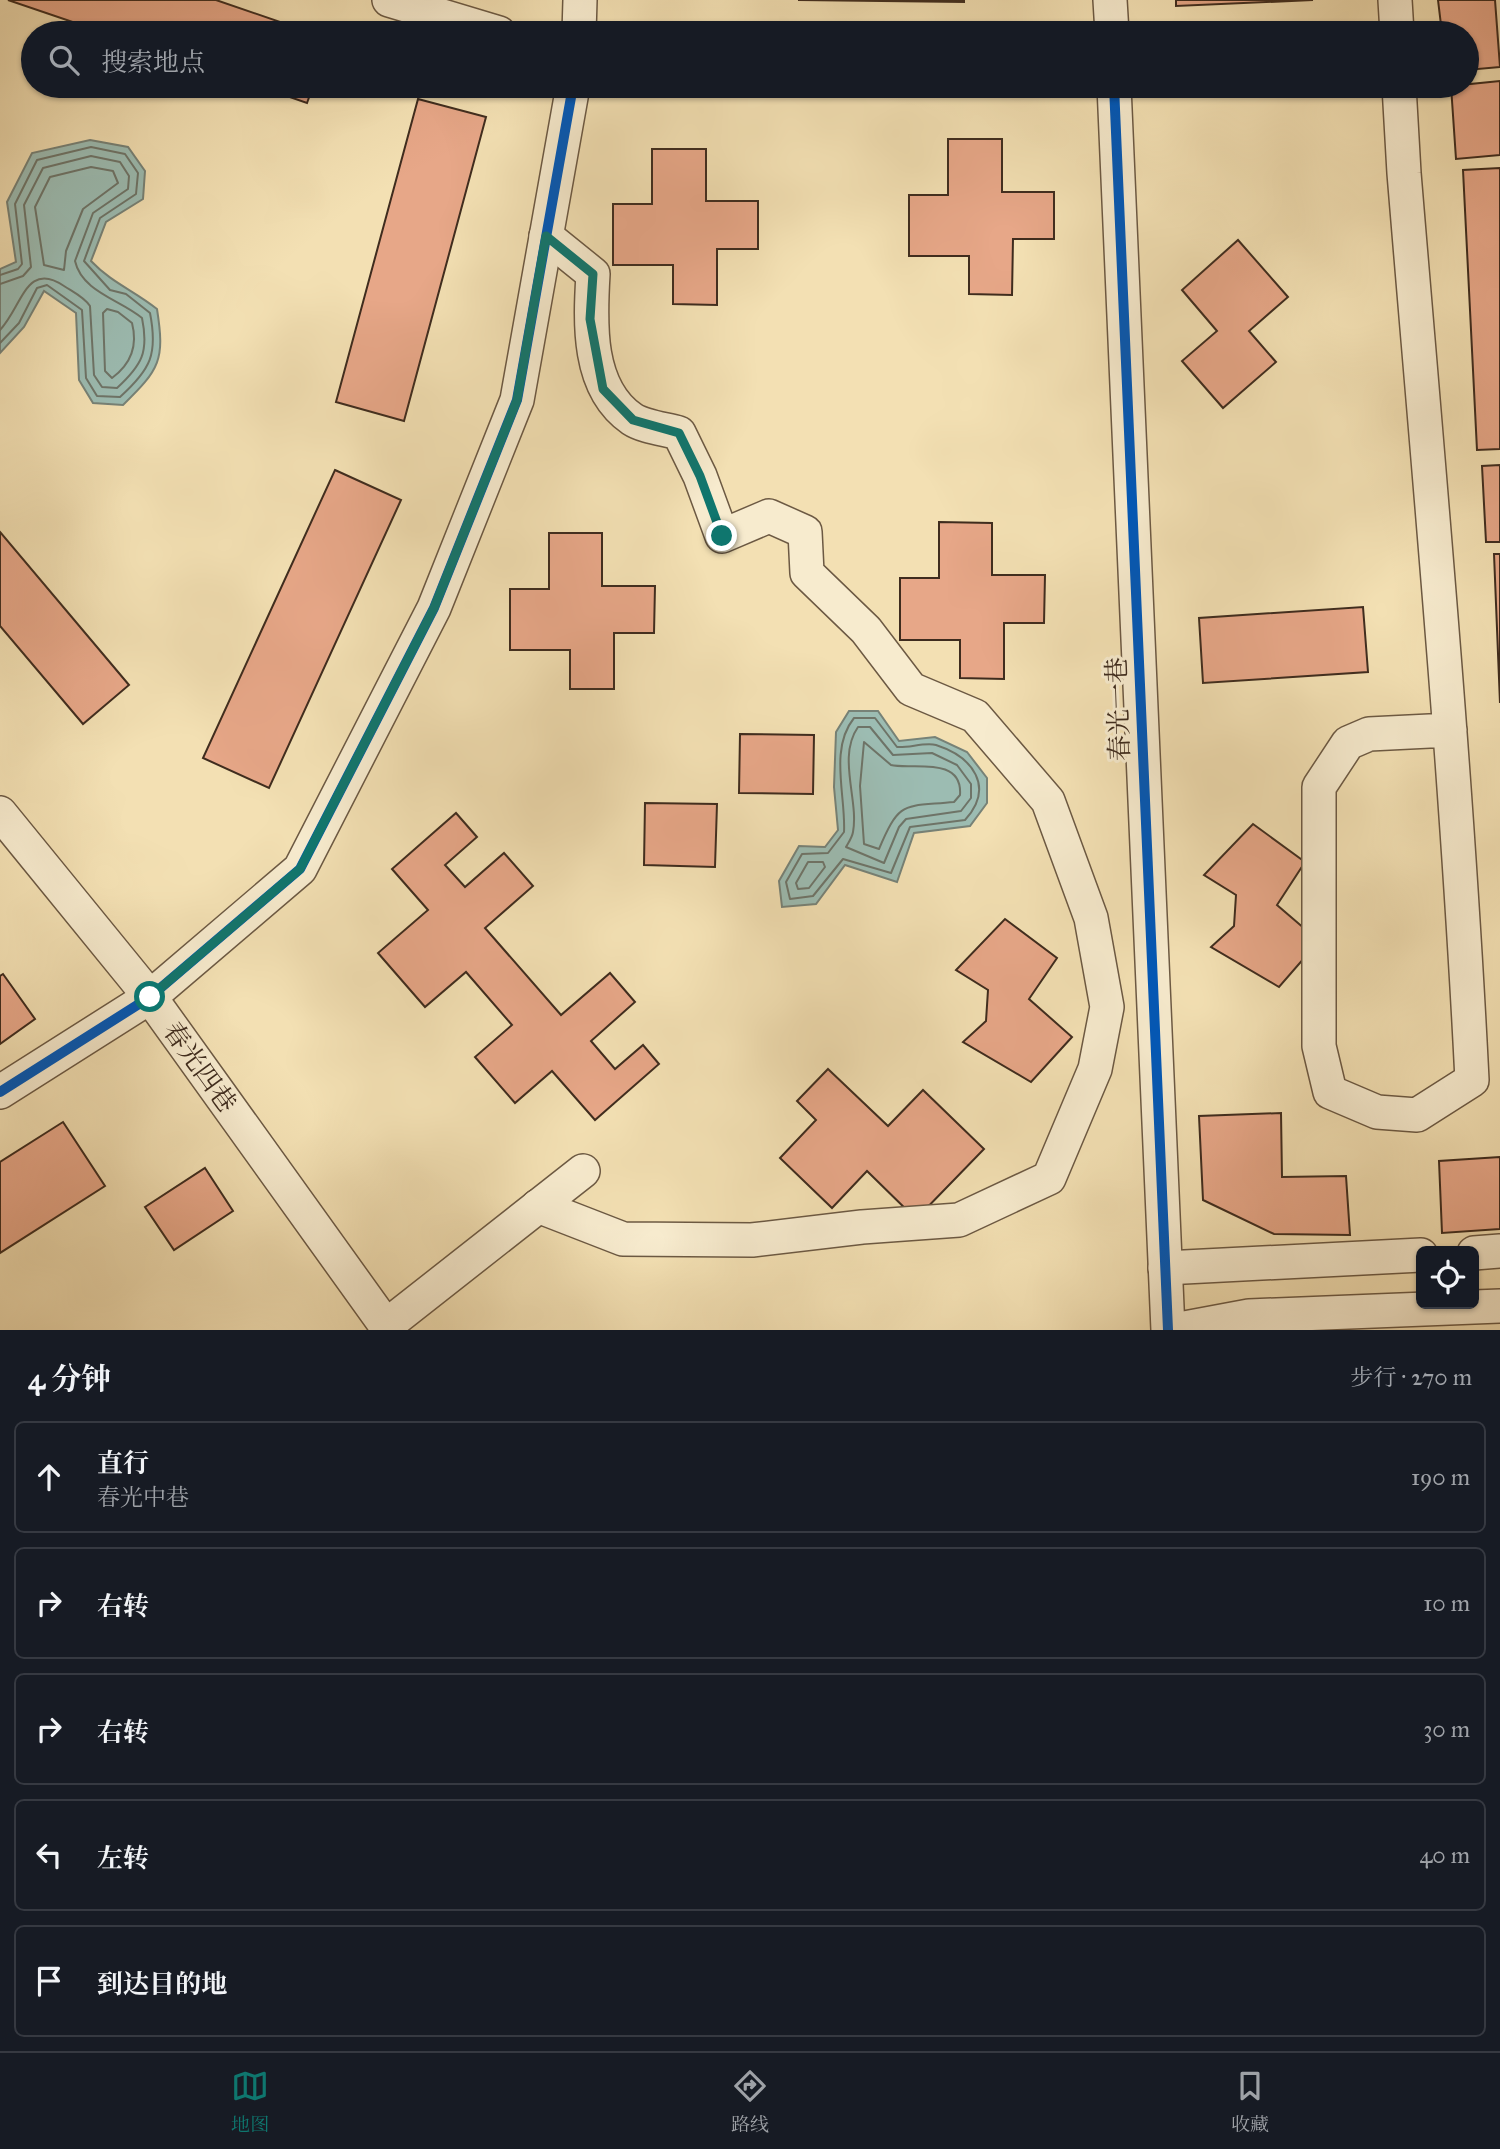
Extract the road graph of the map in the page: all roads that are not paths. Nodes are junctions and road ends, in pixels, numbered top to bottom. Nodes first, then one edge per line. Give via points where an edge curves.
1 (389, 0) edge
2 (579, 0) edge
3 (1395, 0) edge
4 (459, 21) edge
5 (579, 21) edge
6 (1396, 21) edge
7 (571, 98) edge
8 (1115, 98) edge
9 (1400, 98) edge
10 (546, 236) junction
11 (1451, 730) junction
12 (0, 813) edge
13 (150, 997) junction
14 (0, 1092) edge
15 (583, 1171) dead end
16 (538, 1206) junction
17 (1500, 1251) edge
18 (1479, 1253) edge
19 (1416, 1255) edge
20 (1165, 1268) junction
21 (1500, 1306) edge
22 (387, 1328) edge
23 (1168, 1330) edge
24 (1174, 1330) edge

1 - 4 street
2 - 5 street
3 - 6 street
7 - 10 street
8 - 20 street, 春光一巷
9 - 11 street
10 - 13 street via 517,400 434,608 300,869
10 - 16 street via 593,274 590,319 603,389 633,420 679,433 722,536 769,516 805,532 807,573 866,630 911,689 975,716 1048,801 1091,918 1107,1007 1095,1069 1049,1178 959,1220 752,1240 623,1239
11 - 11 street via 1472,1080 1417,1115 1377,1112 1330,1092 1319,1046 1319,787 1348,743 1369,734
12 - 13 street, 春光四巷
13 - 14 street
13 - 22 street, 春光四巷
15 - 16 street
16 - 22 street
17 - 18 street
19 - 20 street
20 - 23 street, 春光一巷
21 - 24 street via 1249,1316

